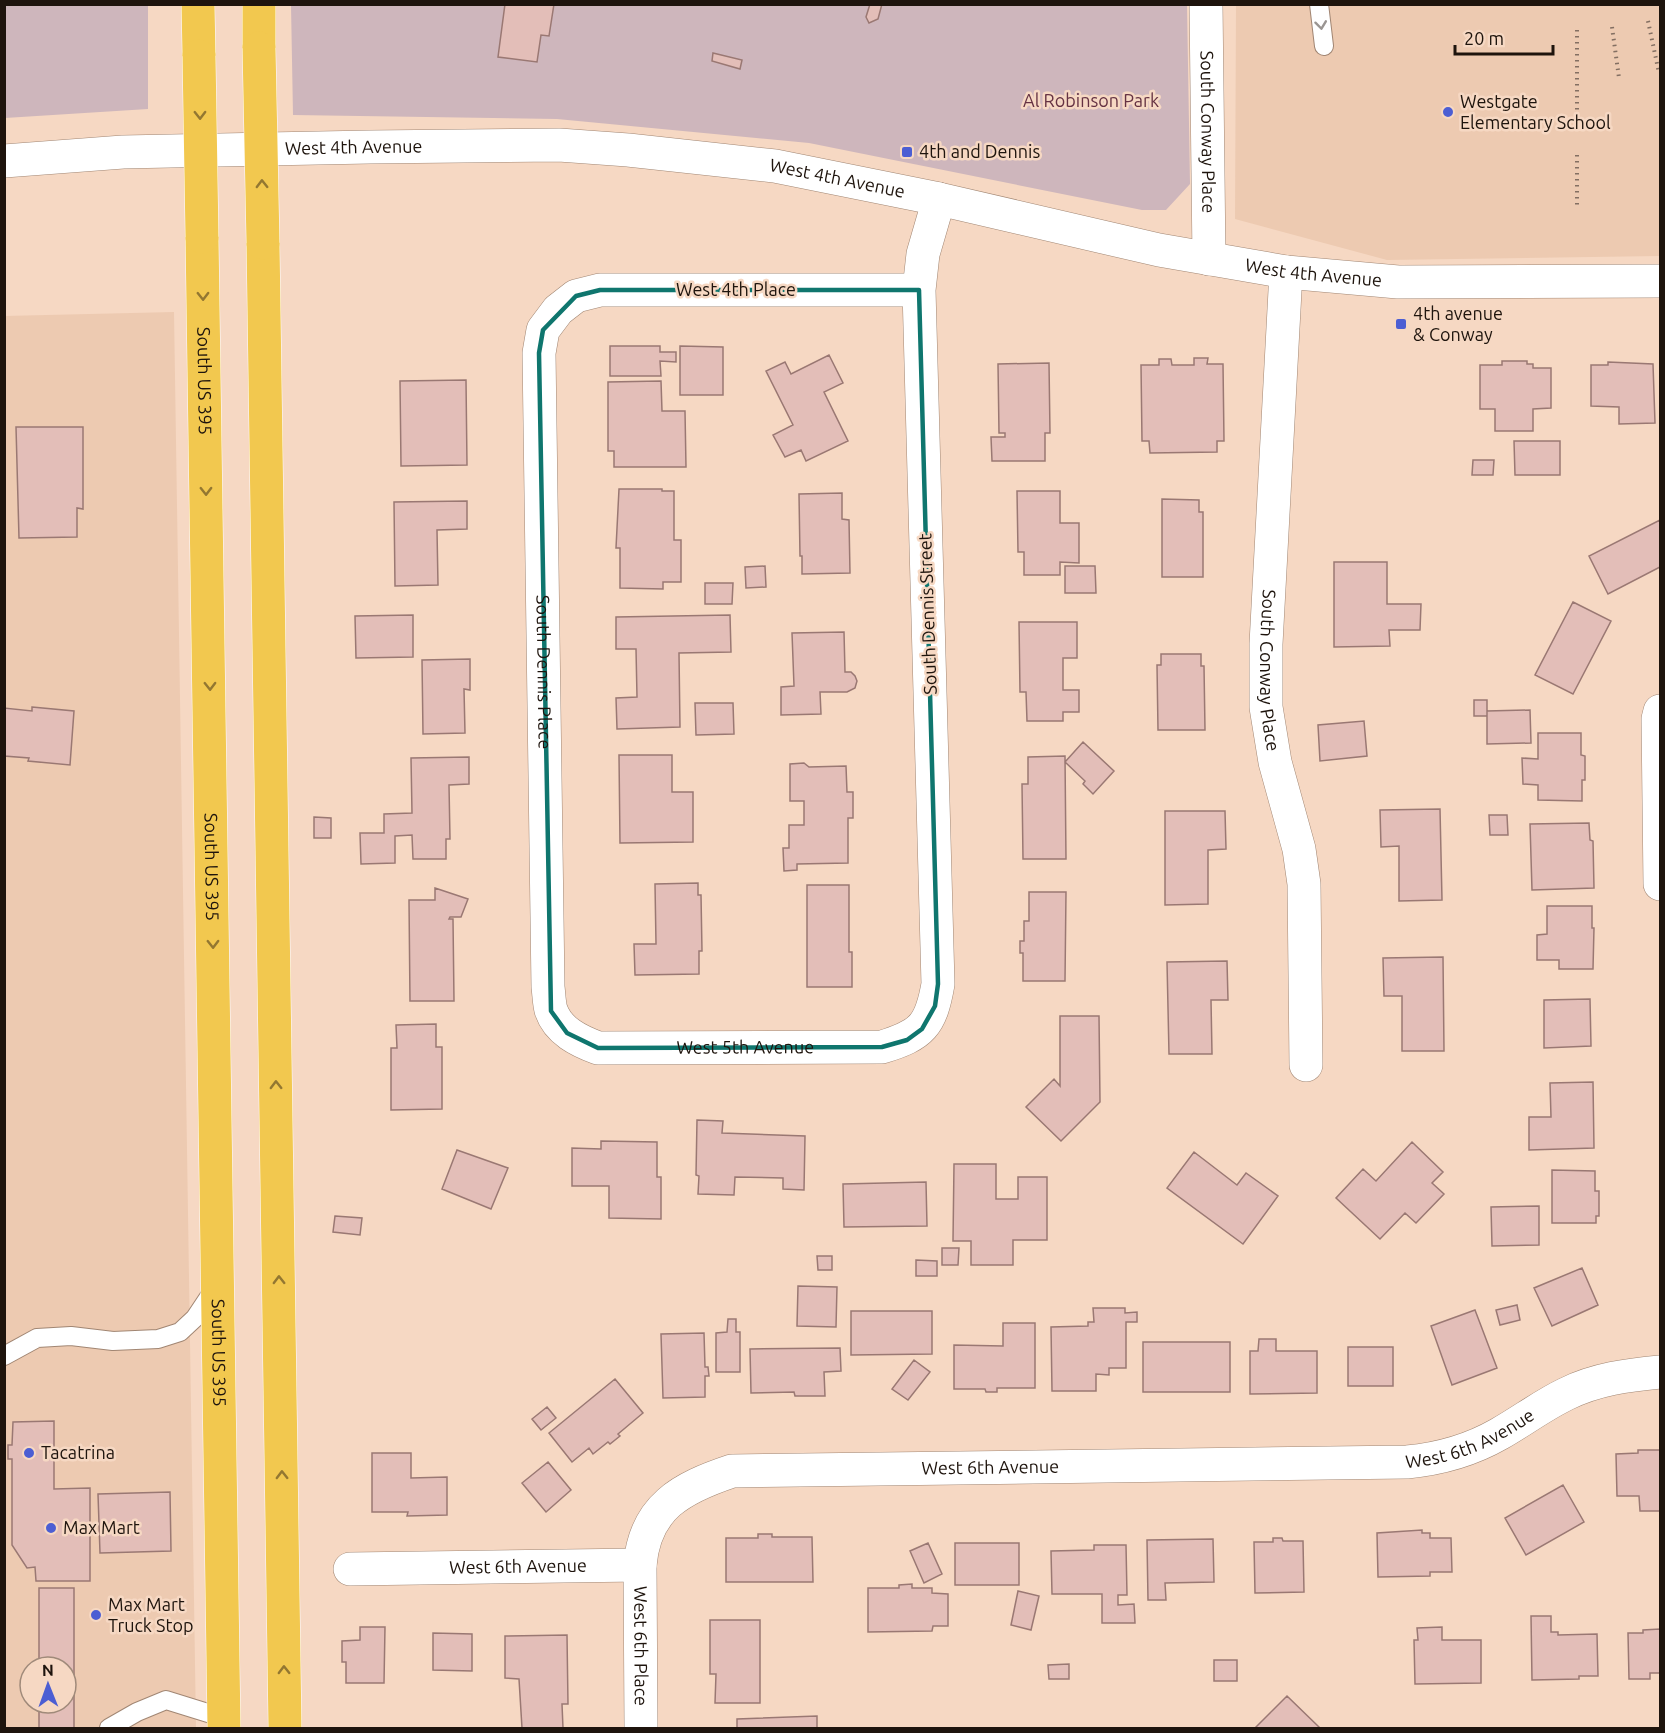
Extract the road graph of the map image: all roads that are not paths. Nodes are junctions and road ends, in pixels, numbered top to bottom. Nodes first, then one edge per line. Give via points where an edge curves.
1 (198, 4) edge
2 (259, 4) edge
3 (1206, 4) edge
4 (1318, 4) edge
5 (1324, 46) dead end
6 (4, 161) edge
7 (939, 199) junction
8 (1209, 259) junction
9 (1286, 272) junction
10 (1660, 281) edge
11 (919, 290) junction
12 (558, 310) joint
13 (1660, 711) edge
14 (1660, 884) edge
15 (922, 1029) joint
16 (567, 1034) joint
17 (1306, 1065) dead end
18 (217, 1286) junction
19 (4, 1356) edge
20 (1660, 1372) edge
21 (640, 1565) junction
22 (350, 1569) dead end
23 (224, 1723) edge
24 (109, 1728) edge
25 (285, 1728) edge
26 (641, 1728) edge

1 -> 18 highway, South US 395, bridge
25 -> 2 highway, bridge
3 - 8 street, South Conway Place
4 -> 5 lane
6 - 7 street, West 4th Avenue via 123,152 559,146 775,166
7 - 8 street, West 4th Avenue
7 - 11 street, South Dennis Street via 923,254
8 - 9 street, West 4th Avenue
9 - 10 street, West 4th Avenue via 1398,282
9 - 17 street, South Conway Place via 1266,707 1304,884
11 - 12 street, West 4th Place via 600,290 576,296
11 - 15 street, South Dennis Street via 938,984 935,1006
12 - 16 street, South Dennis Place via 543,330 539,353 548,987 551,1011
13 - 14 street
15 - 16 street, West 5th Avenue via 907,1040 882,1047 598,1048
18 - 19 lane via 180,1332 158,1339 113,1341 71,1336 37,1338
18 - 23 highway, South US 395
20 - 21 street, West 6th Avenue via 1596,1382 1566,1394 1497,1436 1437,1459 732,1471 686,1489 666,1505 651,1522 642,1544
21 - 22 street, West 6th Avenue
21 - 26 street, West 6th Place
23 - 24 lane via 166,1700

